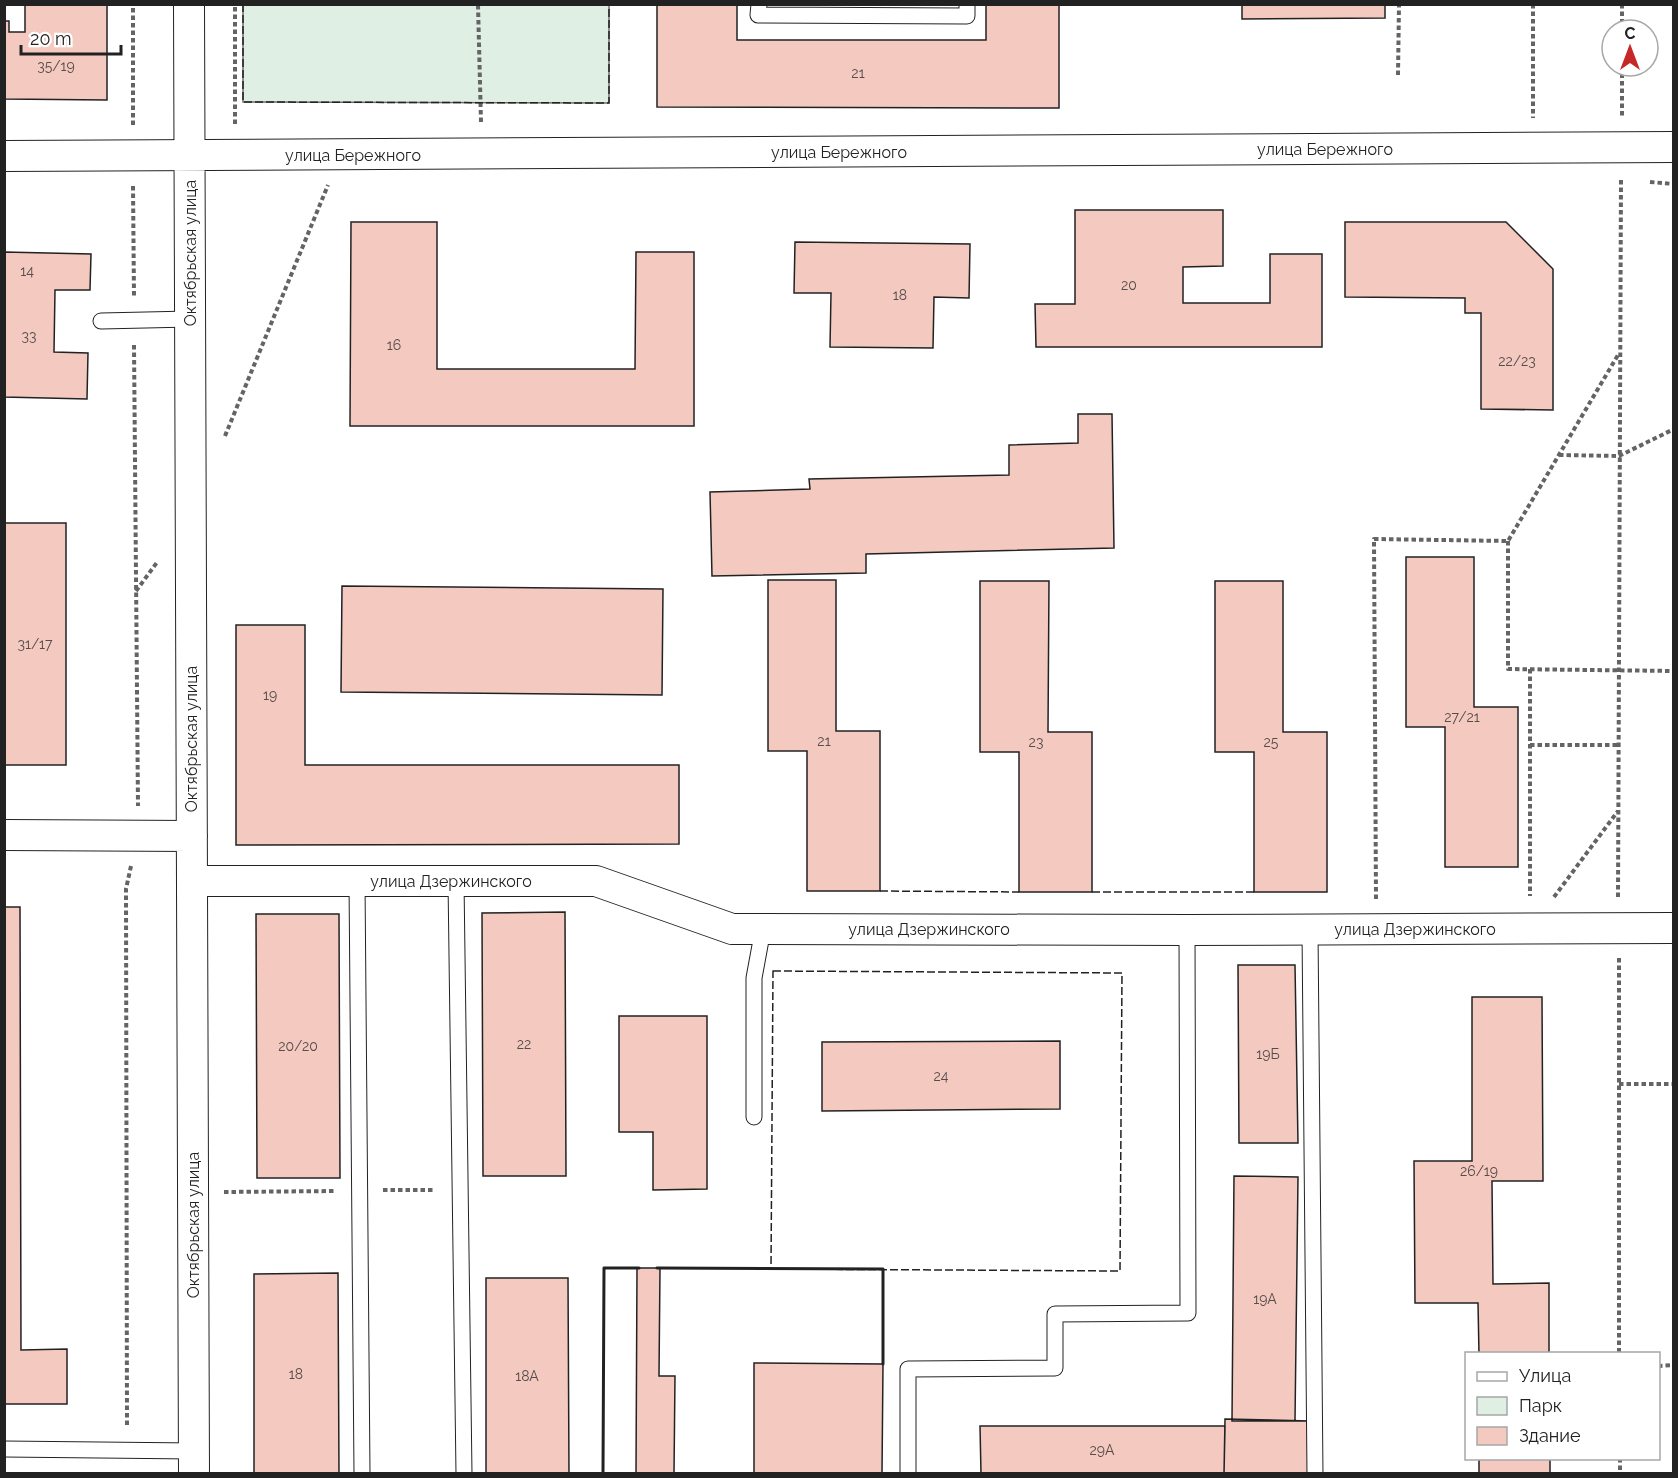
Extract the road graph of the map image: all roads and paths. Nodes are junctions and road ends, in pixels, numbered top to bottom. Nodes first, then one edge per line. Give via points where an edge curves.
1 (134, 4) edge
2 (189, 4) edge
3 (759, 4) edge
4 (967, 4) edge
5 (1399, 4) edge
6 (1533, 4) edge
7 (478, 5) edge
8 (1398, 75) dead end
9 (1622, 78) edge
10 (481, 126) dead end
11 (1533, 127) dead end
12 (1621, 147) junction
13 (1674, 147) edge
14 (340, 155) junction
15 (4, 156) edge
16 (189, 156) junction
17 (133, 157) junction
18 (1621, 179) junction
19 (1631, 180) dead end
20 (1642, 181) dead end
21 (1674, 184) edge
22 (134, 320) junction
23 (190, 320) junction
24 (101, 321) dead end
25 (1620, 352) junction
26 (225, 424) dead end
27 (1674, 429) edge
28 (225, 436) junction
29 (223, 446) dead end
30 (1559, 455) junction
31 (1619, 456) junction
32 (190, 514) junction
33 (1508, 541) junction
34 (136, 591) junction
35 (1530, 669) junction
36 (1618, 670) junction
37 (1674, 671) edge
38 (1530, 745) junction
39 (1618, 745) junction
40 (1618, 811) junction
41 (4, 835) edge
42 (138, 836) junction
43 (192, 836) junction
44 (192, 881) junction
45 (357, 881) junction
46 (456, 881) junction
47 (1530, 928) junction
48 (1618, 928) junction
49 (1674, 928) edge
50 (763, 929) junction
51 (1186, 930) junction
52 (1310, 930) junction
53 (1376, 930) junction
54 (1619, 1084) junction
55 (1674, 1084) edge
56 (754, 1117) dead end
57 (460, 1189) junction
58 (360, 1190) junction
59 (193, 1191) junction
60 (226, 1191) junction
61 (226, 1203) dead end
62 (1619, 1352) edge
63 (4, 1449) edge
64 (127, 1451) junction
65 (194, 1462) edge
66 (362, 1473) edge
67 (464, 1473) edge
68 (908, 1473) edge
69 (1315, 1473) edge

1 - 17 path
2 - 16 street, Октябрьская улица
3 - 4 lane via 758,15 956,16 967,16
5 - 8 path
6 - 11 path
7 - 10 path
9 - 12 path
12 - 13 street, улица Бережного
12 - 14 street, улица Бережного
12 - 18 path
14 - 16 street, улица Бережного
14 - 28 path
15 - 17 street, улица Бережного
16 - 17 street, улица Бережного
16 - 23 street, Октябрьская улица
17 - 22 path
18 - 19 path
18 - 25 path
20 - 21 path
22 - 23 lane
22 - 24 lane
22 - 34 path
23 - 32 street, Октябрьская улица
25 - 30 path
25 - 31 path
26 - 28 path
27 - 31 path
28 - 29 path
30 - 31 path
30 - 33 path
31 - 36 path
32 - 34 path
32 - 43 street, Октябрьская улица
33 - 35 path via 1508,669
33 - 53 path via 1374,539
34 - 42 path
35 - 36 path
35 - 38 path
36 - 37 path
36 - 39 path
38 - 39 path
38 - 47 path
39 - 40 path
40 - 47 path
40 - 48 path
41 - 42 street
42 - 43 street
42 - 64 path via 126,889
43 - 44 street, Октябрьская улица
44 - 45 street, улица Дзержинского
44 - 59 street, Октябрьская улица
45 - 46 street, улица Дзержинского
45 - 58 lane
46 - 50 street, улица Дзержинского via 596,881 732,929
46 - 57 lane
47 - 48 street, улица Дзержинского
47 - 53 street, улица Дзержинского
48 - 49 street, улица Дзержинского
48 - 54 path
50 - 51 street, улица Дзержинского
50 - 56 lane via 754,978
51 - 52 street, улица Дзержинского
51 - 68 lane via 1188,1313 1055,1314 1055,1368 909,1369
52 - 53 street, улица Дзержинского
52 - 69 lane
54 - 55 path
54 - 62 path
57 - 58 path
57 - 67 lane
58 - 60 path
58 - 66 lane
59 - 60 path
59 - 65 street, Октябрьская улица
60 - 61 path
63 - 64 lane
64 - 65 lane

